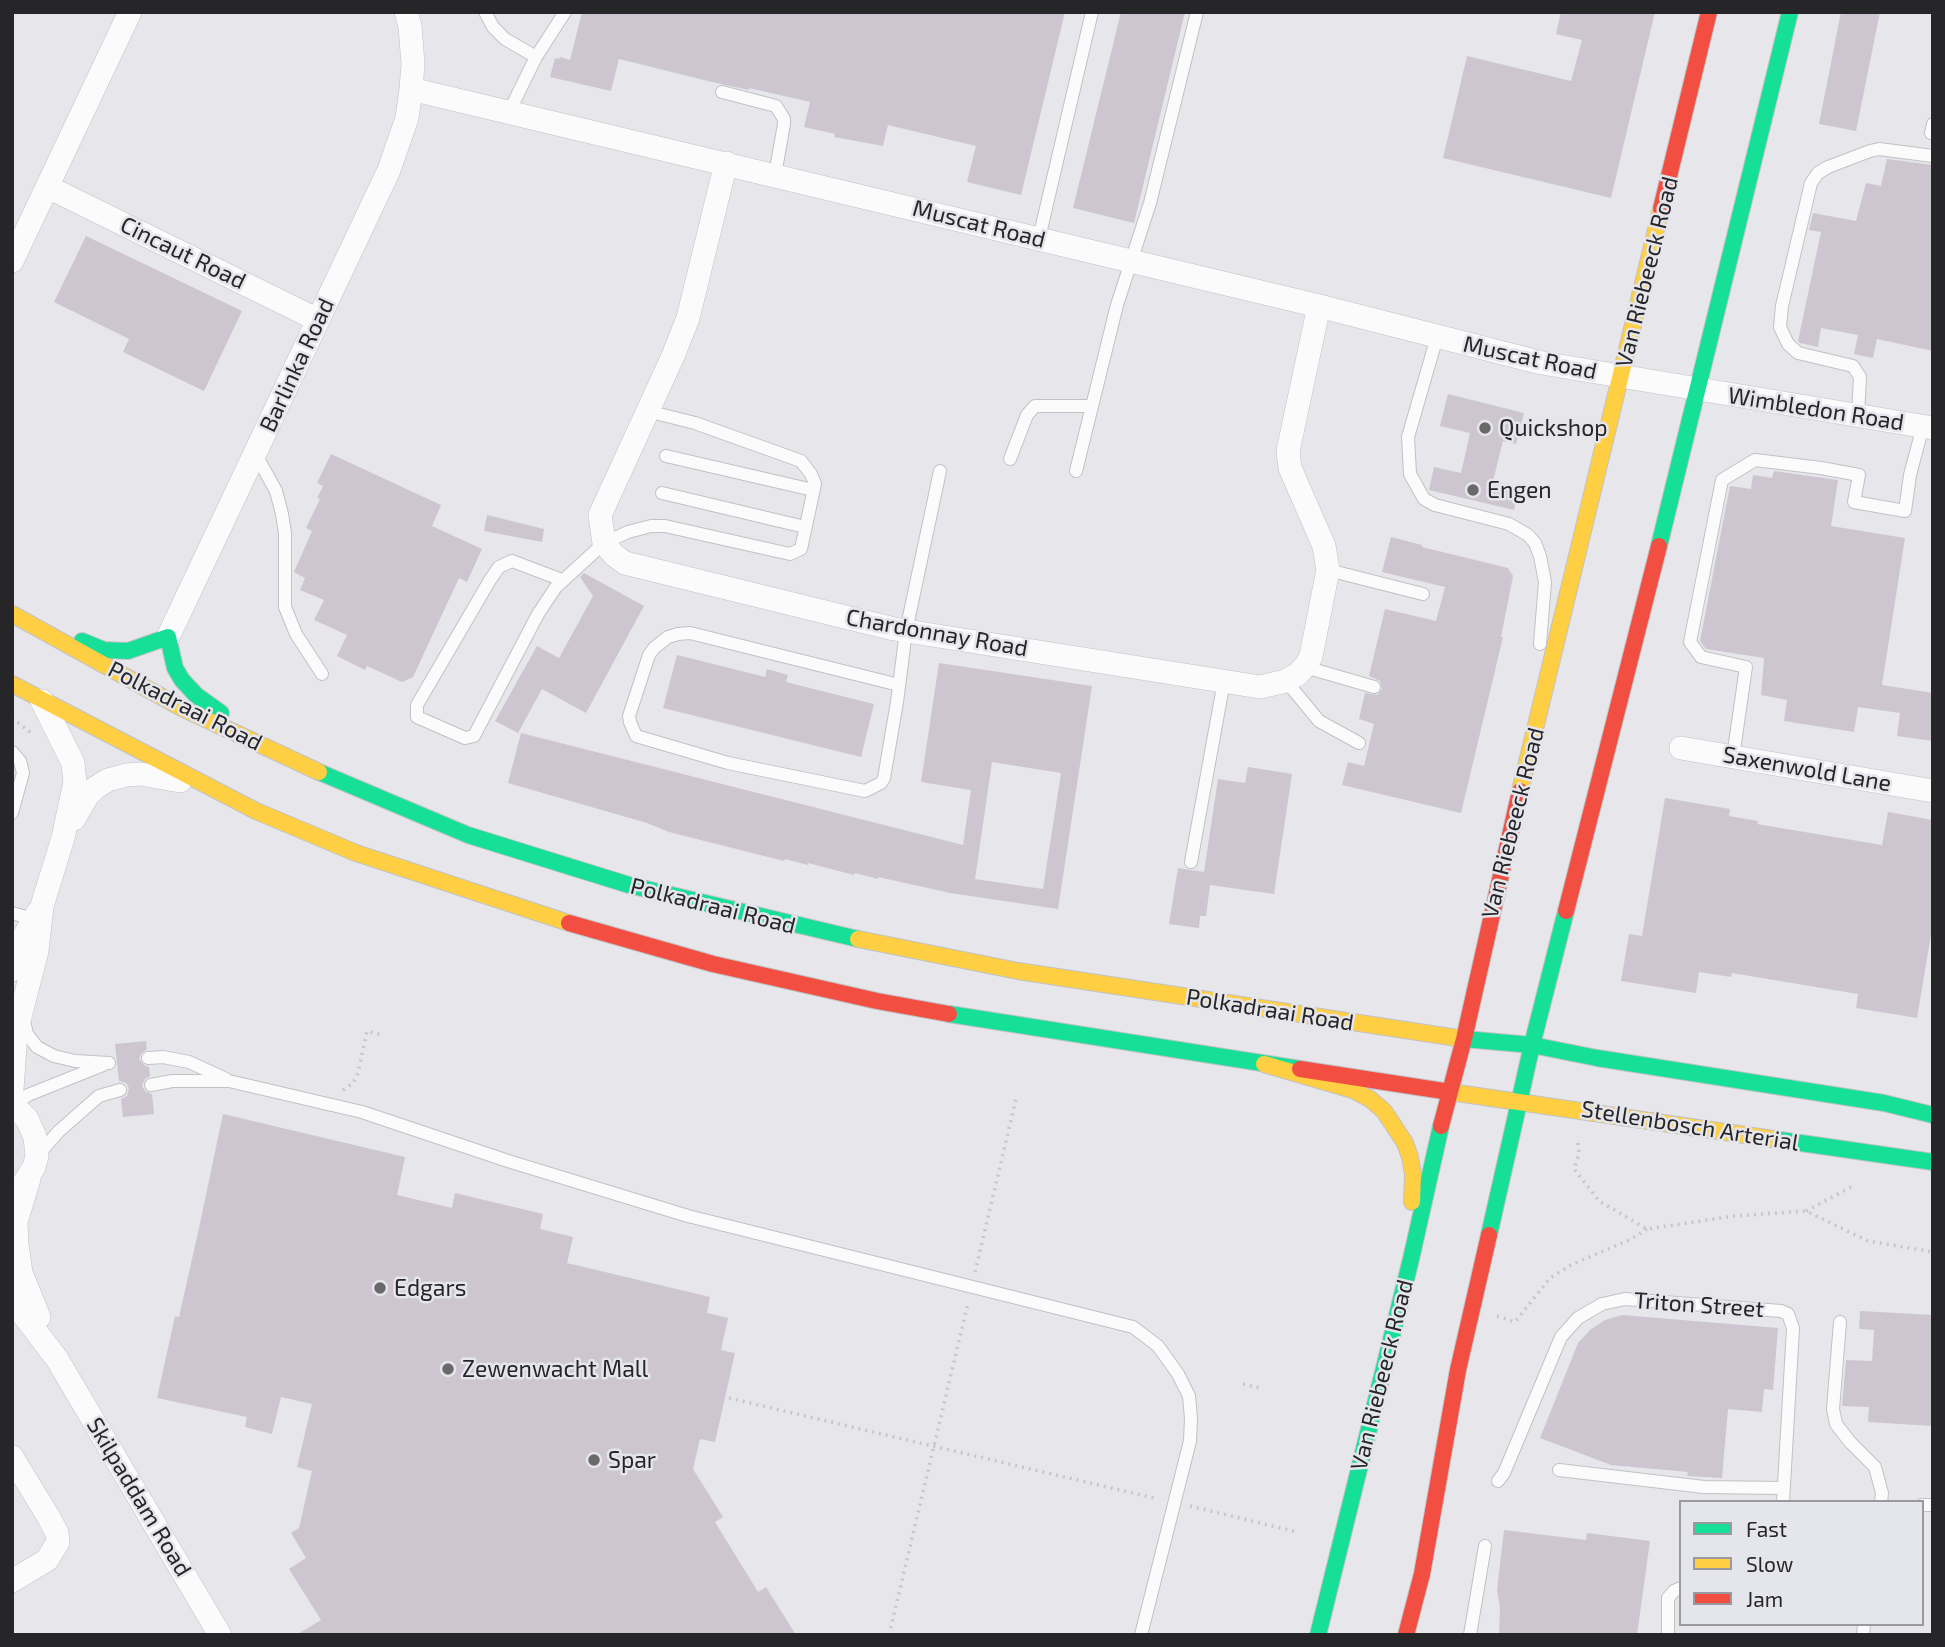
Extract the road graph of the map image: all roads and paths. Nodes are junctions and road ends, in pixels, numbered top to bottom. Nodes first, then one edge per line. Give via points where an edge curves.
1 (130, 12) edge
2 (406, 12) edge
3 (485, 12) edge
4 (565, 12) edge
5 (1092, 12) edge
6 (1197, 12) edge
7 (1709, 12) edge
8 (1790, 12) edge
9 (536, 57) junction
10 (411, 89) junction
11 (722, 92) dead end
12 (509, 112) junction
13 (1933, 124) edge
14 (1933, 133) edge
15 (1933, 156) edge
16 (726, 163) junction
17 (775, 175) junction
18 (48, 187) junction
19 (1039, 238) junction
20 (12, 261) edge
21 (1131, 261) junction
22 (1319, 306) junction
23 (318, 320) junction
24 (1437, 337) junction
25 (1621, 378) junction
26 (1699, 390) junction
27 (1092, 406) junction
28 (648, 411) junction
29 (1858, 415) junction
30 (1928, 427) edge
31 (255, 453) junction
32 (666, 457) dead end
33 (1010, 459) dead end
34 (940, 471) dead end
35 (1076, 471) dead end
36 (813, 490) junction
37 (662, 493) dead end
38 (805, 527) junction
39 (604, 543) junction
40 (1328, 570) junction
41 (562, 580) junction
42 (1423, 594) dead end
43 (12, 602) edge
44 (12, 614) edge
45 (906, 631) junction
46 (168, 637) junction
47 (1305, 667) junction
48 (322, 674) dead end
49 (1224, 681) junction
50 (1286, 681) junction
51 (12, 684) edge
52 (899, 685) junction
53 (1547, 685) junction
54 (1374, 687) dead end
55 (42, 701) junction
56 (12, 718) edge
57 (40, 741) dead end
58 (1359, 743) dead end
59 (1681, 748) dead end
60 (12, 752) edge
61 (1733, 757) junction
62 (213, 790) junction
63 (360, 791) junction
64 (1933, 791) edge
65 (12, 813) edge
66 (63, 838) junction
67 (1191, 862) dead end
68 (32, 915) edge
69 (12, 970) edge
70 (22, 1010) junction
71 (383, 1035) dead end
72 (1464, 1039) junction
73 (1532, 1045) junction
74 (148, 1058) dead end
75 (1264, 1064) junction
76 (229, 1081) junction
77 (151, 1085) dead end
78 (120, 1090) dead end
79 (340, 1091) dead end
80 (1450, 1092) junction
81 (13, 1099) edge
82 (1016, 1099) dead end
83 (1519, 1101) junction
84 (1933, 1115) edge
85 (1578, 1143) dead end
86 (37, 1156) junction
87 (1932, 1161) edge
88 (29, 1179) junction
89 (1855, 1185) dead end
90 (12, 1195) edge
91 (1806, 1211) junction
92 (1647, 1228) junction
93 (1933, 1252) edge
94 (1410, 1259) junction
95 (972, 1286) junction
96 (12, 1294) edge
97 (1493, 1315) dead end
98 (1840, 1322) dead end
99 (57, 1359) junction
100 (1243, 1384) dead end
101 (1259, 1388) dead end
102 (730, 1398) dead end
103 (934, 1446) junction
104 (12, 1457) edge
105 (1559, 1470) dead end
106 (1498, 1481) dead end
107 (1783, 1495) edge
108 (1881, 1500) edge
109 (1174, 1503) junction
110 (1297, 1532) dead end
111 (1485, 1546) dead end
112 (12, 1581) edge
113 (1679, 1589) edge
114 (1318, 1634) edge
115 (220, 1635) edge
116 (889, 1635) edge
117 (1141, 1635) edge
118 (1406, 1635) edge
119 (1470, 1635) edge
120 (1668, 1635) edge

1 - 18 street
2 - 10 street via 413,64
3 - 9 lane via 505,39
4 - 9 lane
5 - 19 lane
6 - 21 lane via 1150,204
7 - 25 main road, Van Riebeeck Road
8 - 26 main road
9 - 12 lane
10 - 12 street, Muscat Road
10 - 23 street, Barlinka Road via 395,157
11 - 17 lane via 776,106 784,124
12 - 16 street, Muscat Road
13 - 14 lane
15 - 29 lane via 1879,149 1828,167 1814,178 1779,322 1788,344 1798,352 1853,366 1860,377
16 - 17 street, Muscat Road
16 - 28 street via 688,318
17 - 19 street, Muscat Road
18 - 20 street
18 - 23 street, Cincaut Road
19 - 21 street, Muscat Road
21 - 22 street, Muscat Road
21 - 27 lane
22 - 24 street, Muscat Road
22 - 40 street via 1287,451 1324,546
23 - 31 street, Barlinka Road
24 - 25 street, Muscat Road
24 - 53 lane via 1408,437 1410,474 1424,499 1499,520 1535,543 1545,582 1539,652
25 - 26 street, Muscat Road
25 - 53 main road, Van Riebeeck Road
26 - 29 street, Wimbledon Road
26 - 73 main road
27 - 33 lane via 1035,406
27 - 35 lane
28 - 36 lane via 801,460 814,478
28 - 39 street via 600,515
29 - 30 street, Wimbledon Road
30 - 61 lane via 1910,475 1905,511 1854,502 1859,475 1821,468 1755,460 1722,480 1690,642 1701,657 1746,667
31 - 46 street, Barlinka Road
31 - 48 lane via 276,491 282,514 285,607
32 - 36 lane
34 - 45 lane
36 - 38 lane
37 - 38 lane
38 - 39 lane via 801,549 790,554 665,526 640,527
39 - 41 lane
39 - 45 street, Chardonnay Road via 625,563
40 - 42 lane
40 - 47 street
41 - 41 lane via 512,561 499,567 417,705 417,717 465,737 474,736 538,614
43 - 46 main road via 104,650 128,651
44 - 63 main road, Polkadraai Road via 173,704
45 - 49 street, Chardonnay Road
45 - 52 lane
46 - 63 main road via 174,668 212,709 305,756
47 - 50 street, Chardonnay Road
47 - 54 lane
49 - 50 street, Chardonnay Road via 1260,687
49 - 67 lane
50 - 58 lane via 1319,721
51 - 55 main road
52 - 52 lane via 690,633 678,634 649,655 629,716 636,736 728,763 865,791 884,778
53 - 72 main road, Van Riebeeck Road
55 - 62 main road
55 - 66 street via 73,763 75,782
56 - 57 path
59 - 61 street, Saxenwold Lane
60 - 65 lane via 23,773
61 - 64 street, Saxenwold Lane
62 - 66 street via 141,774 108,780 88,795
62 - 75 main road via 382,863 583,929 713,964 890,1004
63 - 72 main road, Polkadraai Road via 468,835 540,858 692,902 812,930 1018,971
66 - 68 street
68 - 69 street
68 - 70 street via 37,951
70 - 81 street via 16,1032
70 - 81 lane via 27,1034 37,1047 75,1061 113,1062
71 - 79 path via 367,1031 353,1083
72 - 73 main road
72 - 80 main road, Van Riebeeck Road
73 - 83 main road
73 - 84 main road
74 - 76 lane via 189,1062
75 - 80 main road
75 - 94 main road via 1353,1090 1370,1099 1395,1126 1413,1174
76 - 77 lane
76 - 95 lane via 362,1112 688,1216
78 - 86 lane via 99,1096
80 - 83 main road, Stellenbosch Arterial
80 - 94 main road, Van Riebeeck Road
81 - 86 street via 35,1137
82 - 95 path
83 - 87 main road, Stellenbosch Arterial
83 - 118 main road via 1458,1370 1422,1574
85 - 92 path via 1574,1169 1599,1201
86 - 88 street, Skilpaddam Road
88 - 90 street
88 - 99 street, Skilpaddam Road via 16,1222 21,1273
89 - 91 path
91 - 92 path
91 - 93 path via 1868,1241
92 - 97 path via 1550,1278 1515,1322
94 - 114 main road, Van Riebeeck Road
95 - 103 path
95 - 109 lane via 1133,1327 1158,1346 1185,1386 1191,1405 1190,1441
96 - 99 street, Skilpaddam Road
98 - 108 lane via 1833,1409 1836,1424 1875,1467
99 - 115 street, Skilpaddam Road
100 - 101 path
102 - 103 path
103 - 109 path
103 - 116 path
104 - 112 street via 48,1516 58,1542 47,1560
105 - 107 lane, Triton Street
106 - 107 lane, Triton Street via 1561,1337 1586,1313 1625,1299 1788,1314 1793,1328
109 - 110 path
109 - 117 lane
111 - 119 lane
113 - 120 lane via 1668,1598

